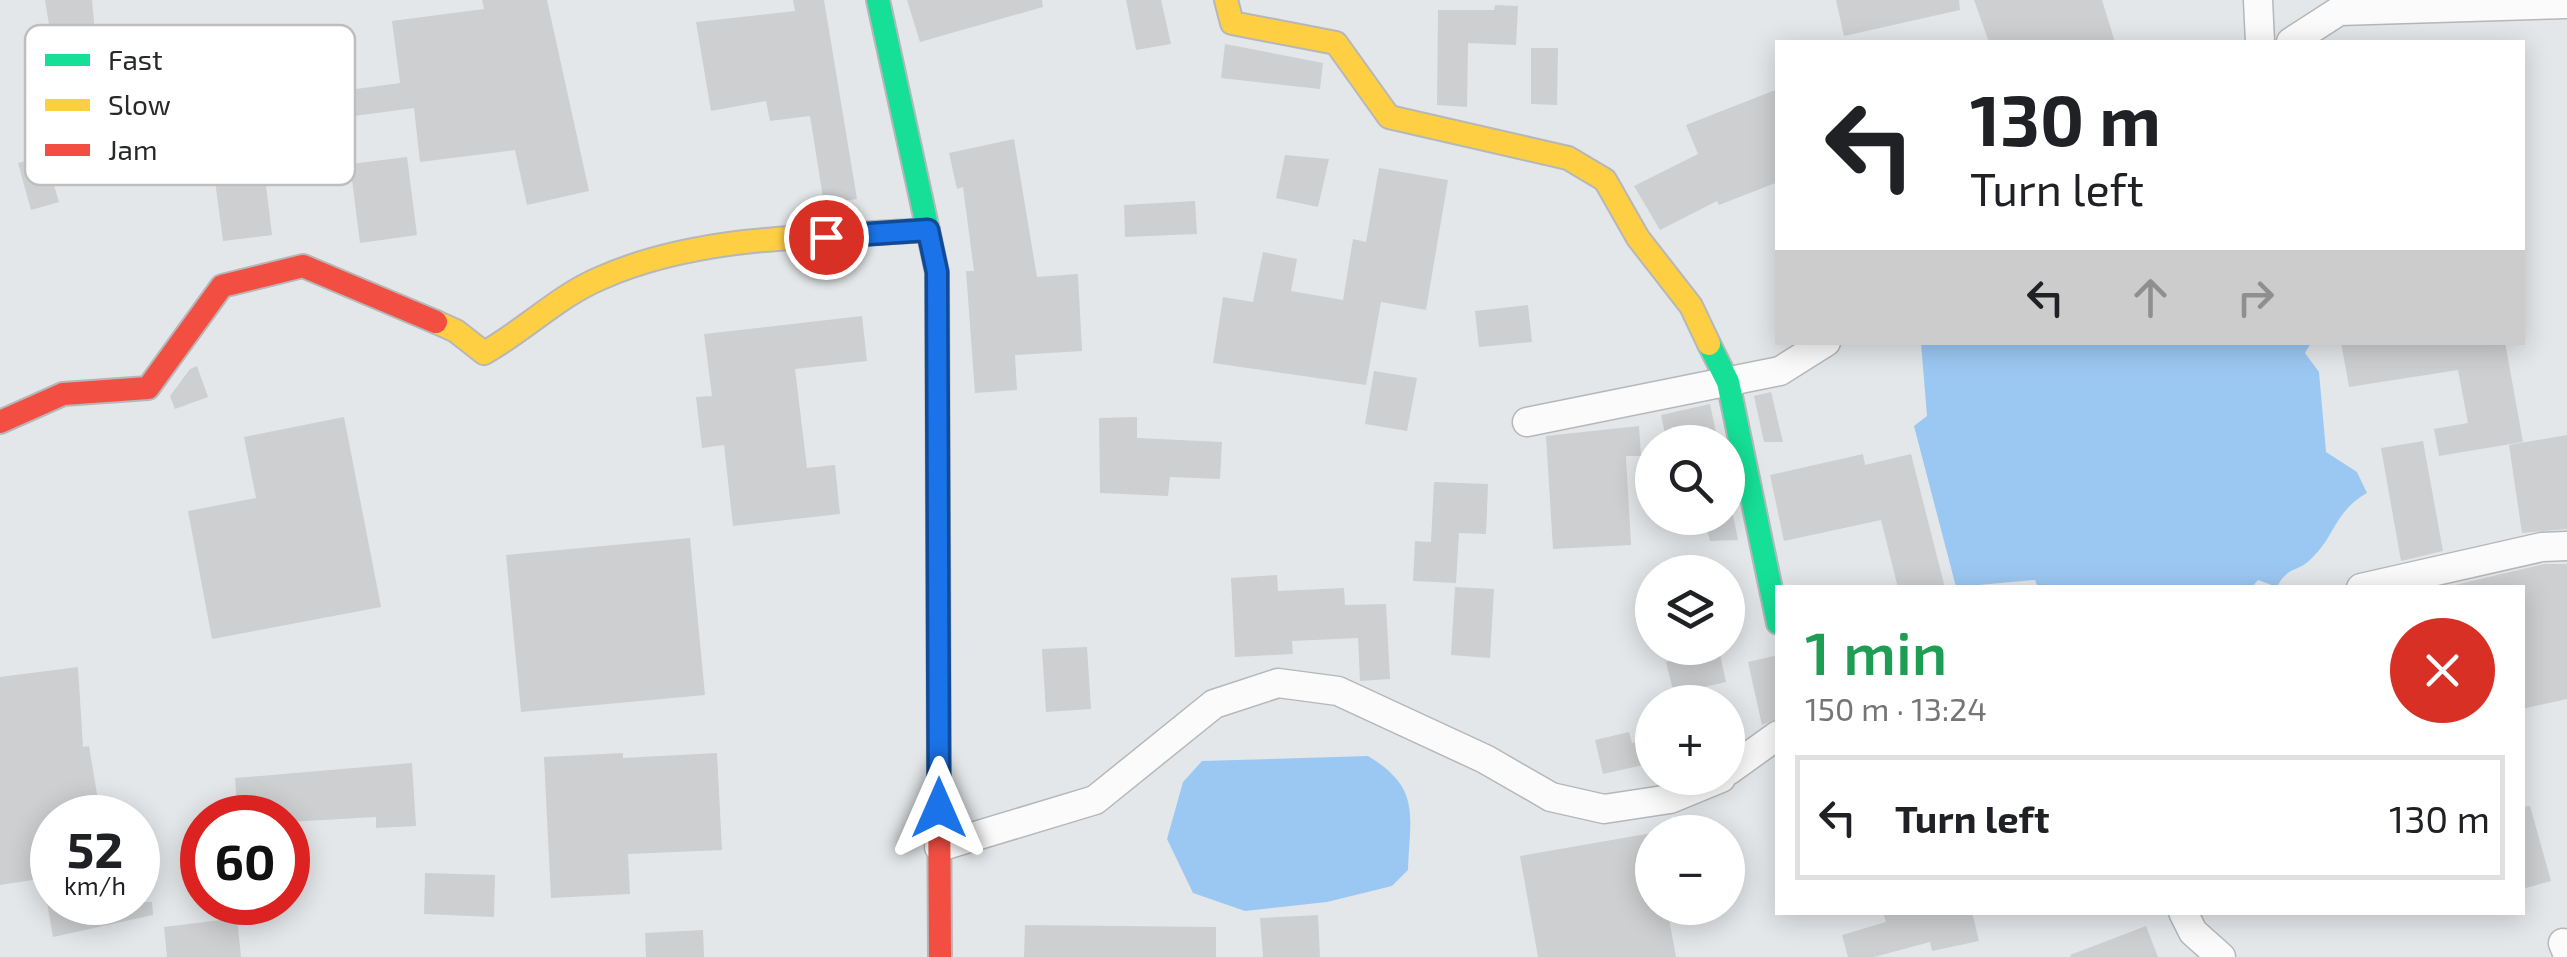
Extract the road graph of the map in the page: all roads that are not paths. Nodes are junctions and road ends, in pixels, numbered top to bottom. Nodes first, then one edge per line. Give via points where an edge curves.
1 (878, 0) edge
2 (1226, 0) edge
3 (2258, 0) edge
4 (2550, 3) edge
5 (2260, 40) edge
6 (2294, 40) edge
7 (928, 230) junction
8 (1821, 345) edge
9 (1728, 382) junction
10 (0, 422) edge
11 (1527, 422) dead end
12 (2567, 546) edge
13 (2374, 585) edge
14 (1775, 609) edge
15 (1775, 738) edge
16 (1745, 760) edge
17 (1680, 795) edge
18 (939, 846) junction
19 (2184, 915) edge
20 (940, 957) edge
21 (2221, 957) edge

1 - 7 street
2 - 9 street via 1232,24 1336,43 1390,117 1568,158 1605,180 1638,238 1691,306
3 - 5 street
4 - 6 street via 2339,11
7 - 10 street via 792,239 611,272 484,353 456,331 303,266 222,286 148,388 63,394
7 - 18 street via 937,272
8 - 9 street via 1780,371
9 - 11 street
9 - 14 street
12 - 13 street
15 - 16 street
17 - 18 street via 1604,809 1551,797 1338,691 1278,683 1214,704 1095,800
18 - 20 street
19 - 21 street

